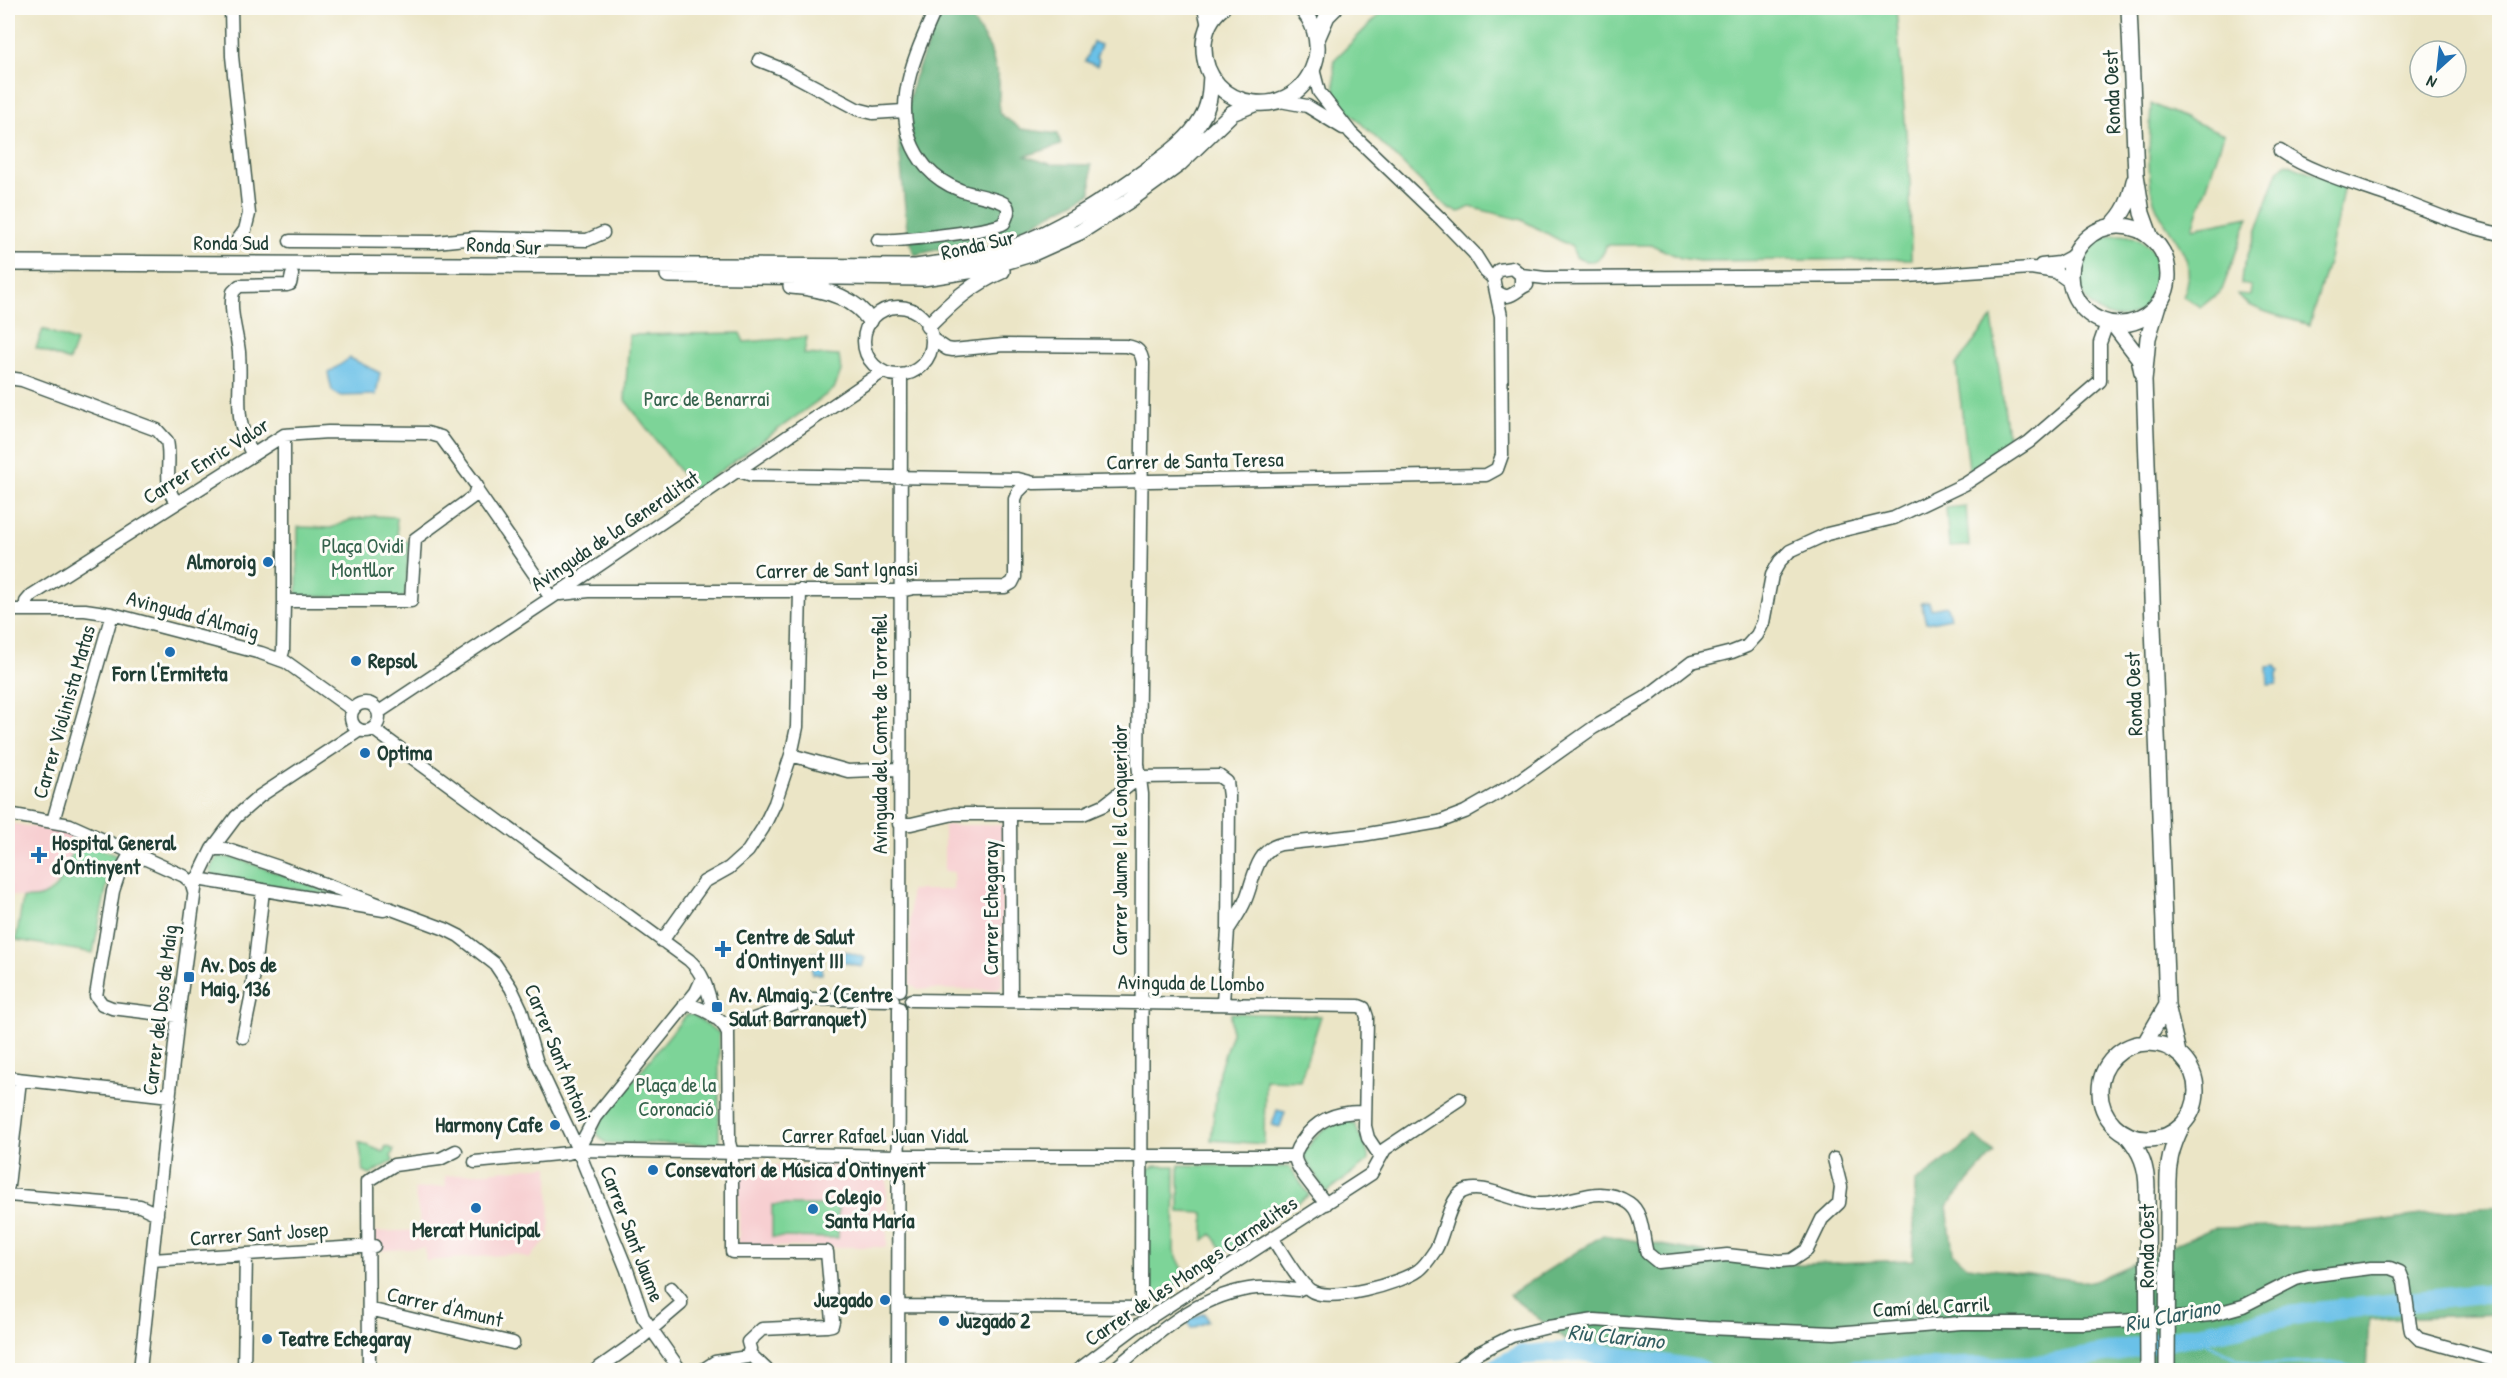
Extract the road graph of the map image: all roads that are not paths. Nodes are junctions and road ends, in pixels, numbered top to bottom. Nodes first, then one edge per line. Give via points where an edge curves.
1 (231, 8) edge
2 (936, 8) edge
3 (1204, 8) edge
4 (1222, 8) edge
5 (1300, 8) edge
6 (1335, 8) edge
7 (2129, 8) edge
8 (1208, 26) junction
9 (1317, 39) junction
10 (759, 60) dead end
11 (1313, 69) junction
12 (1211, 75) junction
13 (1280, 101) junction
14 (1254, 104) junction
15 (903, 111) junction
16 (1352, 133) junction
17 (2280, 151) dead end
18 (2136, 175) junction
19 (2110, 227) junction
20 (1080, 232) junction
21 (603, 233) dead end
22 (2499, 234) edge
23 (2151, 238) junction
24 (237, 240) dead end
25 (878, 240) dead end
26 (290, 241) dead end
27 (2074, 255) junction
28 (8, 263) edge
29 (455, 265) junction
30 (2031, 268) junction
31 (1496, 274) junction
32 (292, 275) dead end
33 (714, 277) junction
34 (2070, 282) junction
35 (1518, 286) junction
36 (1496, 291) junction
37 (2158, 305) junction
38 (1501, 316) junction
39 (870, 321) junction
40 (2110, 323) junction
41 (930, 333) junction
42 (947, 350) junction
43 (927, 359) junction
44 (878, 368) junction
45 (906, 374) junction
46 (8, 378) edge
47 (2144, 381) junction
48 (284, 435) junction
49 (252, 454) junction
50 (739, 471) junction
51 (900, 477) junction
52 (1142, 480) junction
53 (1028, 482) junction
54 (477, 491) junction
55 (176, 502) junction
56 (800, 590) junction
57 (900, 591) junction
58 (553, 597) junction
59 (284, 601) junction
60 (8, 610) edge
61 (26, 610) junction
62 (112, 614) junction
63 (280, 660) junction
64 (352, 710) junction
65 (379, 712) junction
66 (373, 729) junction
67 (360, 730) junction
68 (791, 755) junction
69 (899, 769) junction
70 (1140, 777) junction
71 (8, 814) edge
72 (1010, 815) junction
73 (53, 821) junction
74 (899, 824) junction
75 (212, 849) junction
76 (130, 852) junction
77 (184, 876) junction
78 (199, 876) junction
79 (263, 890) junction
80 (194, 892) junction
81 (411, 916) junction
82 (1228, 930) junction
83 (662, 941) junction
84 (702, 979) junction
85 (898, 999) junction
86 (1011, 1000) junction
87 (1140, 1002) junction
88 (1222, 1002) junction
89 (685, 1004) junction
90 (2167, 1005) junction
91 (178, 1016) junction
92 (719, 1020) junction
93 (243, 1037) dead end
94 (2145, 1043) junction
95 (2178, 1053) junction
96 (14, 1079) edge
97 (170, 1096) junction
98 (1460, 1099) dead end
99 (1365, 1112) junction
100 (2183, 1125) junction
101 (587, 1132) junction
102 (2126, 1134) junction
103 (578, 1150) junction
104 (456, 1151) dead end
105 (609, 1151) junction
106 (732, 1154) junction
107 (898, 1156) junction
108 (1140, 1156) junction
109 (1295, 1156) junction
110 (1380, 1156) junction
111 (1834, 1159) dead end
112 (475, 1162) dead end
113 (8, 1186) edge
114 (8, 1195) edge
115 (1326, 1204) junction
116 (157, 1215) junction
117 (1272, 1239) junction
118 (371, 1246) junction
119 (246, 1254) junction
120 (152, 1260) junction
121 (1306, 1286) junction
122 (671, 1288) dead end
123 (899, 1306) junction
124 (1141, 1308) junction
125 (369, 1309) junction
126 (1150, 1318) junction
127 (651, 1330) junction
128 (513, 1343) dead end
129 (748, 1347) junction
130 (2499, 1362) edge
131 (369, 1366) edge
132 (140, 1371) edge
133 (244, 1371) edge
134 (596, 1371) edge
135 (680, 1371) edge
136 (702, 1371) edge
137 (767, 1371) edge
138 (898, 1371) edge
139 (1078, 1371) edge
140 (1113, 1371) edge
141 (1455, 1371) edge
142 (2148, 1371) edge
143 (2167, 1371) edge

1 - 24 street via 232,56 249,214 245,230
2 - 15 street via 912,67
3 - 8 street
4 - 8 main road
5 - 9 main road
6 - 9 main road
7 - 18 main road, Ronda Oest
8 - 12 main road via 1204,51
9 - 11 main road
10 - 15 street via 857,109 873,113
11 - 13 main road via 1300,89
11 - 16 street via 1319,92
12 - 14 main road via 1222,89
12 - 29 main road, Ronda Sur via 1206,111 1175,148 1076,217 1040,237 980,257 915,267
13 - 14 main road
13 - 16 street via 1307,106
14 - 20 main road, Ronda Sur via 1232,113 1163,177
15 - 25 street via 915,149 934,175 967,193 1002,201 1008,213 1004,223 987,229 906,241
16 - 31 street via 1474,253 1486,272
17 - 22 street via 2347,181
18 - 19 main road, Ronda Oest via 2128,204
18 - 23 main road, Ronda Oest
19 - 23 main road via 2125,227
19 - 27 main road via 2089,237
20 - 33 main road, Ronda Sur via 1021,257 923,278
20 - 41 main road via 1029,260 980,280 958,296
21 - 26 street via 587,240
23 - 37 main road via 2166,260 2168,272
27 - 30 street via 2059,263
27 - 34 main road
28 - 29 main road, Ronda Sud
29 - 33 main road, Ronda Sur
30 - 34 street via 2056,272
30 - 35 street via 1906,276 1545,278
31 - 35 street via 1509,267
31 - 36 street, Carrer de Santa Teresa
32 - 49 street via 287,285 239,286 233,291 231,303 239,352 239,418
33 - 39 main road via 825,292 857,306
34 - 40 main road via 2079,303 2096,319
35 - 36 street via 1503,296
35 - 38 street, Carrer de Santa Teresa
36 - 38 street, Carrer de Santa Teresa
37 - 40 main road via 2130,323
37 - 47 main road, Ronda Oest via 2148,338
38 - 52 street, Carrer de Santa Teresa via 1502,455 1492,473 1481,477
39 - 41 street via 889,308 912,310
39 - 44 street via 864,347
40 - 47 main road, Ronda Oest via 2139,358
40 - 82 street via 2100,344 2100,381 2014,454 1965,484 1894,518 1827,534 1790,551 1772,575 1763,623 1747,646 1692,662 1646,698 1593,728 1537,770 1453,817 1271,847 1260,860 1245,902
41 - 42 street
41 - 43 street
42 - 43 street
42 - 52 street, Carrer Jaume I el Conqueridor via 1003,345 1136,347 1142,353 1143,363
43 - 45 street
44 - 45 street
44 - 50 street, Avinguda de la Generalitat via 871,380
45 - 51 street, Avinguda del Comte de Torrefiel via 901,391
46 - 55 street via 157,430 169,447 168,481
47 - 90 main road, Ronda Oest
48 - 49 street, Carrer Enric Valor
48 - 54 street, Carrer Enric Valor via 432,433 441,437
48 - 59 street
49 - 55 street, Carrer Enric Valor
50 - 51 street, Carrer de Santa Teresa via 752,475
50 - 58 street, Avinguda de la Generalitat
51 - 53 street, Carrer de Santa Teresa
51 - 57 street, Avinguda del Comte de Torrefiel
52 - 53 street, Carrer de Santa Teresa
52 - 70 street, Carrer Jaume I el Conqueridor
53 - 57 street, Carrer de Sant Ignasi via 1015,499 1012,583 1005,587
54 - 58 street, Carrer Enric Valor
54 - 59 street via 415,539 412,598 408,602
55 - 61 street, Carrer Enric Valor via 32,595
56 - 57 street, Carrer de Sant Ignasi
56 - 58 street, Carrer de Sant Ignasi via 588,591
56 - 68 street via 797,727
57 - 69 street, Avinguda del Comte de Torrefiel
58 - 65 street, Avinguda de la Generalitat
59 - 63 street
60 - 61 street, Avinguda d'Almaig
61 - 62 street, Avinguda d'Almaig
62 - 63 street, Avinguda d'Almaig
62 - 73 street, Carrer Violinista Matas
63 - 64 street, Avinguda d'Almaig
64 - 65 street via 369,703
64 - 67 street via 353,724
65 - 66 street via 379,722
66 - 67 street
66 - 83 street
67 - 75 street, Carrer del Dos de Maig via 254,801 231,822
68 - 69 street via 848,771
68 - 83 street via 775,803 752,846 729,868 704,882
69 - 74 street, Avinguda del Comte de Torrefiel
70 - 72 street via 1089,813
70 - 82 street via 1210,775 1224,779 1228,785
70 - 87 street, Carrer Jaume I el Conqueridor
71 - 73 street
72 - 74 street via 954,814
72 - 86 street, Carrer Echegaray
73 - 76 street
74 - 85 street, Avinguda del Comte de Torrefiel
75 - 78 street, Carrer del Dos de Maig
75 - 81 street, Carrer Sant Antoni via 233,851
76 - 77 street
76 - 91 street via 115,884 96,990 98,1000 106,1006
77 - 78 street
77 - 80 street
78 - 79 street, Carrer Sant Antoni
78 - 80 street, Carrer del Dos de Maig
79 - 81 street, Carrer Sant Antoni
79 - 93 street
80 - 91 street, Carrer del Dos de Maig
81 - 103 street, Carrer Sant Antoni via 455,933 503,974 517,999 547,1087
82 - 88 street
83 - 84 street via 696,966
84 - 89 street
84 - 92 street
85 - 86 street, Avinguda de Llombo via 907,1006 911,1000
85 - 92 street via 809,999 751,1020
85 - 107 street, Avinguda del Comte de Torrefiel
86 - 87 street, Avinguda de Llombo
87 - 88 street, Avinguda de Llombo
87 - 108 street, Carrer Jaume I el Conqueridor
88 - 99 street, Avinguda de Llombo via 1364,1008
89 - 92 street
89 - 101 street
90 - 94 main road
90 - 95 main road, Ronda Oest
91 - 97 street, Carrer del Dos de Maig
92 - 106 street via 728,1038
94 - 95 main road
94 - 102 main road via 2116,1055 2101,1081 2100,1097 2105,1112
95 - 100 main road via 2195,1080 2192,1112
96 - 97 street
96 - 113 street
97 - 116 street, Carrer del Dos de Maig
98 - 110 street, Carrer de les Monges Carmelites
99 - 109 street via 1335,1114 1319,1122 1304,1137
99 - 110 street, Avinguda de Llombo via 1368,1138
100 - 102 main road via 2156,1138
100 - 143 main road, Ronda Oest, bridge via 2168,1165
101 - 103 street
101 - 105 street, Carrer Sant Antoni via 595,1145
102 - 142 main road, Ronda Oest, bridge via 2145,1162
103 - 105 street, Carrer Rafael Juan Vidal
103 - 112 street, Carrer Rafael Juan Vidal
103 - 127 street, Carrer Sant Jaume
104 - 118 street via 440,1159 394,1165 368,1181
105 - 106 street, Carrer Rafael Juan Vidal
106 - 107 street, Carrer Rafael Juan Vidal
106 - 129 street via 732,1252 829,1254 832,1324 762,1329
107 - 108 street, Carrer Rafael Juan Vidal
107 - 123 street, Avinguda del Comte de Torrefiel
108 - 109 street, Carrer Rafael Juan Vidal
108 - 124 street, Carrer Jaume I el Conqueridor
109 - 115 street
110 - 115 street, Carrer de les Monges Carmelites via 1371,1174
111 - 121 street via 1841,1187 1839,1203 1822,1219 1807,1250 1792,1260 1727,1256 1658,1262 1647,1253 1637,1210 1619,1198 1597,1193 1540,1204 1477,1189 1456,1197 1441,1239 1416,1272 1349,1293 1322,1294
114 - 116 street via 140,1206
115 - 117 street, Carrer de les Monges Carmelites
116 - 120 street, Carrer del Dos de Maig
117 - 121 street
117 - 126 street, Carrer de les Monges Carmelites
118 - 119 street, Carrer Sant Josep
118 - 125 street
119 - 120 street, Carrer Sant Josep
119 - 133 street
120 - 132 street, Carrer del Dos de Maig
121 - 140 street, Carrer de les Monges Carmelites via 1298,1290 1240,1291 1200,1306 1174,1320
122 - 127 street via 681,1304
123 - 124 street
123 - 138 street, Avinguda del Comte de Torrefiel
124 - 126 street
125 - 128 street, Carrer d'Amunt
125 - 131 street
126 - 139 street, Carrer de les Monges Carmelites
127 - 134 street
127 - 135 street, Carrer Sant Jaume
129 - 136 street via 743,1359 711,1364
129 - 137 street
130 - 141 street, Camí del Carril via 2420,1339 2411,1331 2400,1272 2390,1268 2343,1270 2296,1279 2243,1306 2210,1315 2082,1323 1961,1323 1834,1333 1596,1320 1512,1336 1478,1353

